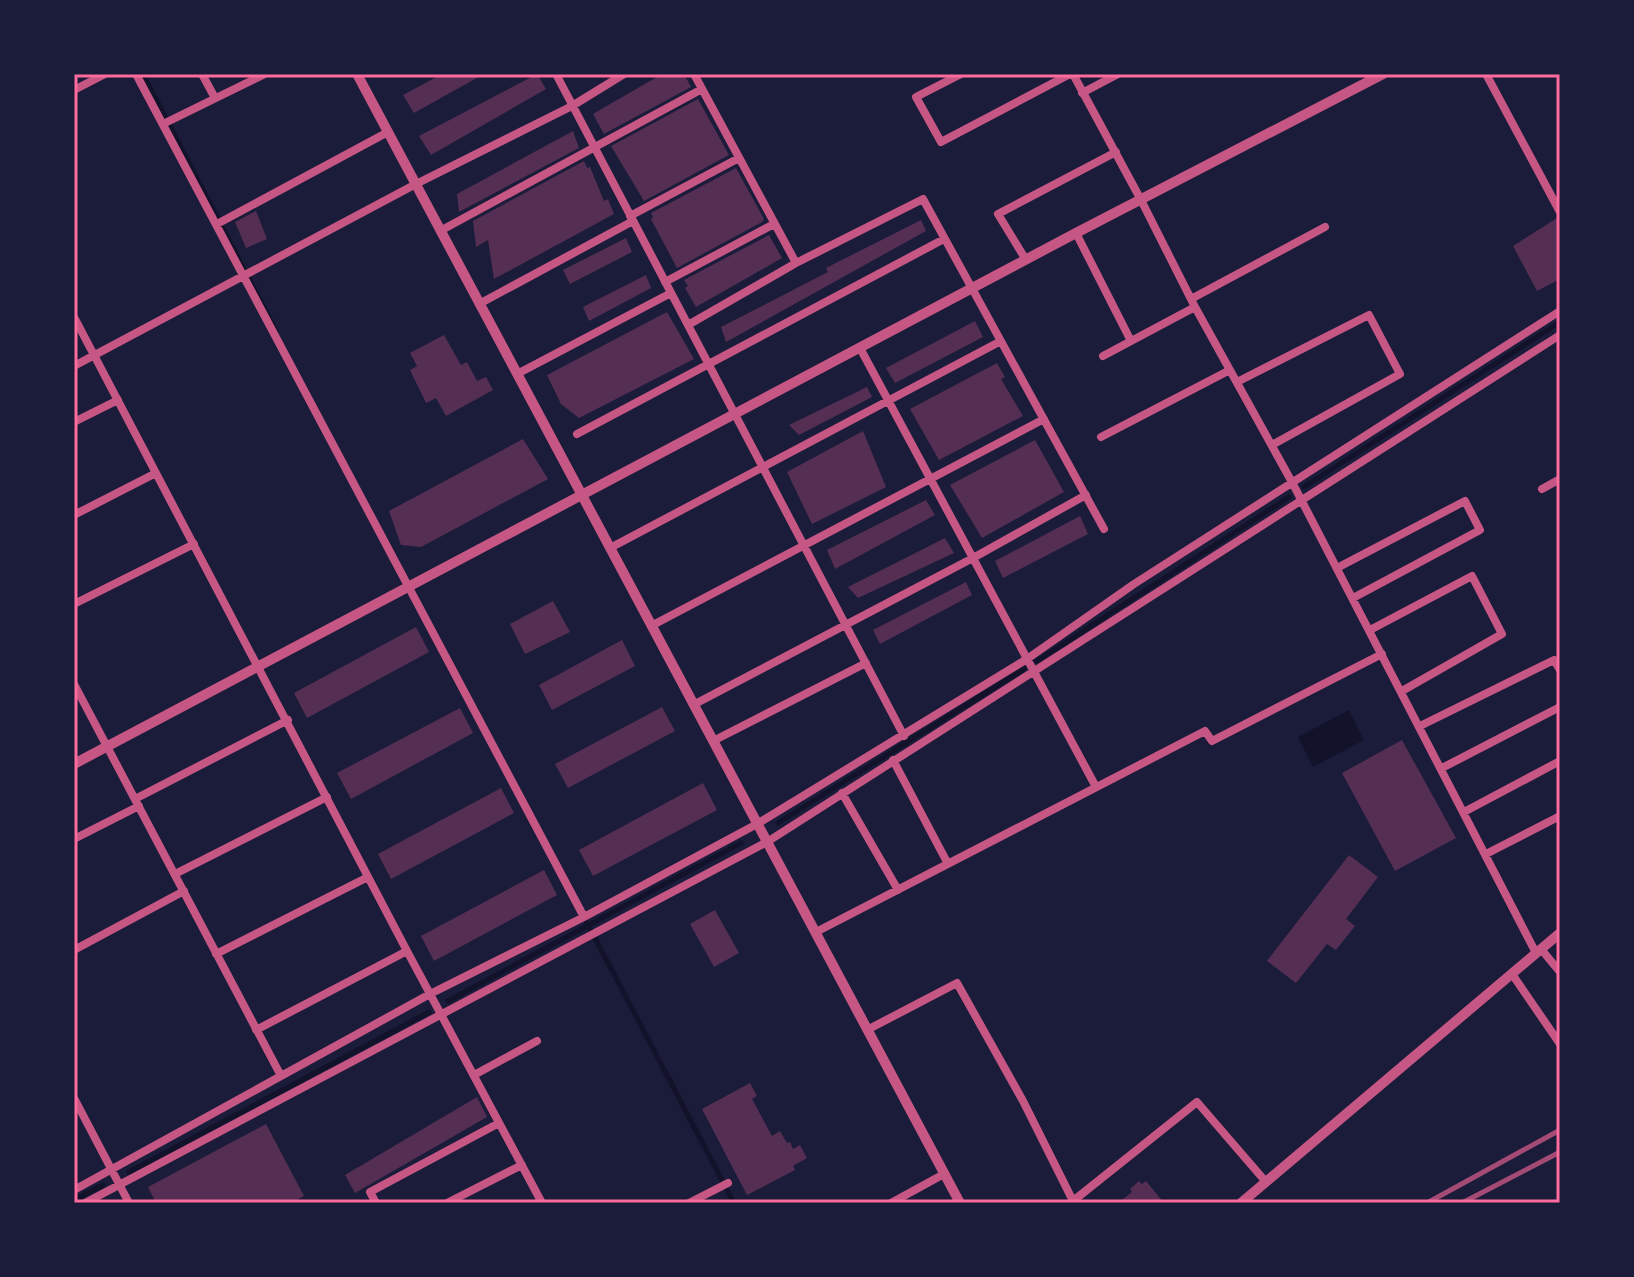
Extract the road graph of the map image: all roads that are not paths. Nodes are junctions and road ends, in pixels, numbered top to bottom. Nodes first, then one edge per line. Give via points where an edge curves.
1 (105, 74) edge
2 (136, 74) edge
3 (202, 74) edge
4 (265, 74) edge
5 (357, 74) edge
6 (556, 74) edge
7 (624, 74) edge
8 (694, 74) edge
9 (961, 74) edge
10 (1072, 74) edge
11 (1118, 74) edge
12 (1383, 74) edge
13 (1486, 74) edge
14 (702, 89) junction
15 (74, 90) edge
16 (1082, 93) junction
17 (215, 98) junction
18 (572, 106) junction
19 (163, 124) junction
20 (388, 132) junction
21 (595, 148) junction
22 (1116, 152) junction
23 (739, 158) junction
24 (416, 184) junction
25 (1556, 194) edge
26 (1141, 200) junction
27 (1560, 212) edge
28 (632, 218) junction
29 (217, 224) junction
30 (774, 224) junction
31 (1325, 227) dead end
32 (440, 231) junction
33 (1076, 233) junction
34 (944, 239) junction
35 (1026, 260) junction
36 (796, 263) junction
37 (243, 277) junction
38 (665, 282) junction
39 (972, 289) junction
40 (671, 293) junction
41 (1193, 303) junction
42 (479, 304) junction
43 (1560, 311) edge
44 (74, 317) edge
45 (688, 325) junction
46 (1560, 335) edge
47 (1001, 341) junction
48 (1131, 341) junction
49 (860, 348) junction
50 (94, 355) junction
51 (1103, 356) dead end
52 (708, 364) junction
53 (74, 366) edge
54 (1230, 370) junction
55 (517, 374) junction
56 (1237, 382) junction
57 (118, 400) junction
58 (888, 401) junction
59 (735, 414) junction
60 (1044, 419) junction
61 (74, 422) edge
62 (577, 434) dead end
63 (1101, 437) dead end
64 (1272, 445) junction
65 (762, 466) junction
66 (156, 473) junction
67 (1560, 479) edge
68 (931, 480) junction
69 (1293, 484) junction
70 (1542, 489) dead end
71 (582, 495) junction
72 (1086, 495) junction
73 (1300, 500) junction
74 (74, 515) edge
75 (1104, 529) dead end
76 (194, 544) junction
77 (803, 545) junction
78 (610, 548) junction
79 (973, 558) junction
80 (1337, 568) junction
81 (408, 586) junction
82 (1353, 598) junction
83 (74, 604) edge
84 (845, 624) junction
85 (651, 626) junction
86 (1370, 630) junction
87 (1382, 654) junction
88 (1027, 659) junction
89 (866, 663) junction
90 (258, 666) junction
91 (1560, 670) edge
92 (1034, 672) junction
93 (74, 684) edge
94 (1402, 691) junction
95 (693, 705) junction
96 (1560, 707) edge
97 (288, 720) junction
98 (1420, 726) junction
99 (904, 736) junction
100 (713, 741) junction
101 (108, 747) junction
102 (893, 760) junction
103 (1560, 761) edge
104 (74, 764) edge
105 (1442, 768) junction
106 (1096, 787) junction
107 (842, 793) junction
108 (327, 797) junction
109 (137, 803) junction
110 (1464, 812) junction
111 (1560, 816) edge
112 (757, 824) junction
113 (74, 839) edge
114 (767, 842) junction
115 (1486, 854) junction
116 (948, 864) junction
117 (175, 874) junction
118 (368, 877) junction
119 (898, 890) junction
120 (184, 891) junction
121 (584, 917) junction
122 (816, 932) junction
123 (1560, 933) edge
124 (74, 950) edge
125 (407, 951) junction
126 (1539, 951) junction
127 (216, 954) junction
128 (1560, 972) edge
129 (1512, 974) junction
130 (430, 994) junction
131 (441, 1014) junction
132 (256, 1030) junction
133 (867, 1030) junction
134 (537, 1041) dead end
135 (1560, 1044) edge
136 (280, 1074) junction
137 (474, 1075) junction
138 (74, 1098) edge
139 (499, 1123) junction
140 (522, 1165) junction
141 (111, 1170) junction
142 (944, 1174) junction
143 (1266, 1182) junction
144 (728, 1183) dead end
145 (120, 1185) junction
146 (74, 1190) edge
147 (85, 1203) edge
148 (129, 1203) edge
149 (376, 1203) edge
150 (447, 1203) edge
151 (542, 1203) edge
152 (689, 1203) edge
153 (891, 1203) edge
154 (960, 1203) edge
155 (1241, 1203) edge

1 - 15 street
2 - 19 street
3 - 17 street
4 - 17 street
5 - 20 street
6 - 18 street
7 - 18 street
8 - 14 street
9 - 10 street via 916,97 941,142
10 - 16 street
11 - 16 street
12 - 26 street
13 - 25 street
14 - 21 street
14 - 23 street
16 - 22 street
17 - 19 street
18 - 21 street
18 - 24 street
19 - 29 street
20 - 24 street
20 - 29 street
21 - 28 street
21 - 32 street
22 - 26 street
22 - 35 street via 998,214
23 - 28 street
23 - 30 street
24 - 32 street
24 - 37 street
25 - 27 street
26 - 33 street
26 - 41 street
28 - 38 street
28 - 42 street
29 - 37 street
30 - 36 street
30 - 38 street
31 - 41 street
32 - 42 street
33 - 35 street
33 - 48 street
34 - 36 street via 923,199
34 - 39 street
34 - 52 street
35 - 39 street
36 - 45 street
37 - 50 street
37 - 81 street
38 - 40 street
39 - 47 street
39 - 49 street
40 - 45 street
40 - 55 street
41 - 48 street
41 - 54 street
42 - 55 street
43 - 69 street
44 - 50 street
45 - 52 street
46 - 73 street
47 - 58 street
47 - 60 street
48 - 51 street
49 - 58 street
49 - 59 street
50 - 53 street
50 - 57 street
52 - 59 street
52 - 62 street
54 - 56 street
54 - 63 street
55 - 71 street
56 - 64 street
56 - 64 street via 1369,315 1400,374
57 - 61 street
57 - 66 street
58 - 65 street
58 - 68 street
59 - 65 street
59 - 71 street
60 - 68 street
60 - 72 street
64 - 69 street
65 - 77 street
65 - 78 street
66 - 74 street
66 - 76 street
67 - 70 street
68 - 77 street
68 - 79 street
69 - 73 street
69 - 88 street
71 - 78 street
71 - 81 street
72 - 75 street
72 - 79 street
73 - 80 street
73 - 92 street
76 - 83 street
76 - 90 street
77 - 84 street
77 - 85 street
78 - 85 street
79 - 84 street
79 - 88 street
80 - 82 street
80 - 82 street via 1465,501 1480,530
81 - 90 street
81 - 121 street
82 - 86 street
84 - 89 street
84 - 95 street
85 - 95 street
86 - 87 street
86 - 94 street via 1472,576 1502,634
87 - 94 street
87 - 106 street via 1212,741 1205,731
88 - 92 street
88 - 99 street
89 - 99 street
89 - 100 street
90 - 97 street
90 - 101 street
91 - 98 street via 1554,660
92 - 102 street
92 - 106 street
93 - 101 street
94 - 98 street
95 - 100 street
96 - 105 street
97 - 108 street
97 - 109 street
98 - 105 street
99 - 112 street
100 - 112 street
101 - 104 street
101 - 109 street
102 - 107 street
102 - 116 street
103 - 110 street
105 - 110 street
106 - 116 street
107 - 114 street
107 - 119 street
108 - 117 street
108 - 118 street
109 - 113 street
109 - 117 street
110 - 115 street
111 - 115 street
112 - 114 street
112 - 121 street
114 - 122 street
114 - 131 street
115 - 126 street
116 - 119 street
117 - 120 street
118 - 125 street
118 - 127 street
119 - 122 street
120 - 124 street
120 - 127 street
121 - 130 street
122 - 133 street
123 - 126 street
125 - 130 street
125 - 132 street
126 - 128 street
126 - 129 street
127 - 132 street
129 - 135 street
129 - 143 street
130 - 131 street
130 - 136 street
131 - 137 street
131 - 145 street
132 - 136 street
133 - 142 street
133 - 143 street via 957,983 1073,1201 1197,1102
134 - 137 street
136 - 141 street
137 - 139 street
138 - 141 street
139 - 140 street
139 - 149 street via 370,1192
140 - 150 street
140 - 151 street
141 - 145 street
141 - 146 street
142 - 153 street
142 - 154 street
143 - 155 street
144 - 152 street
145 - 147 street
145 - 148 street

